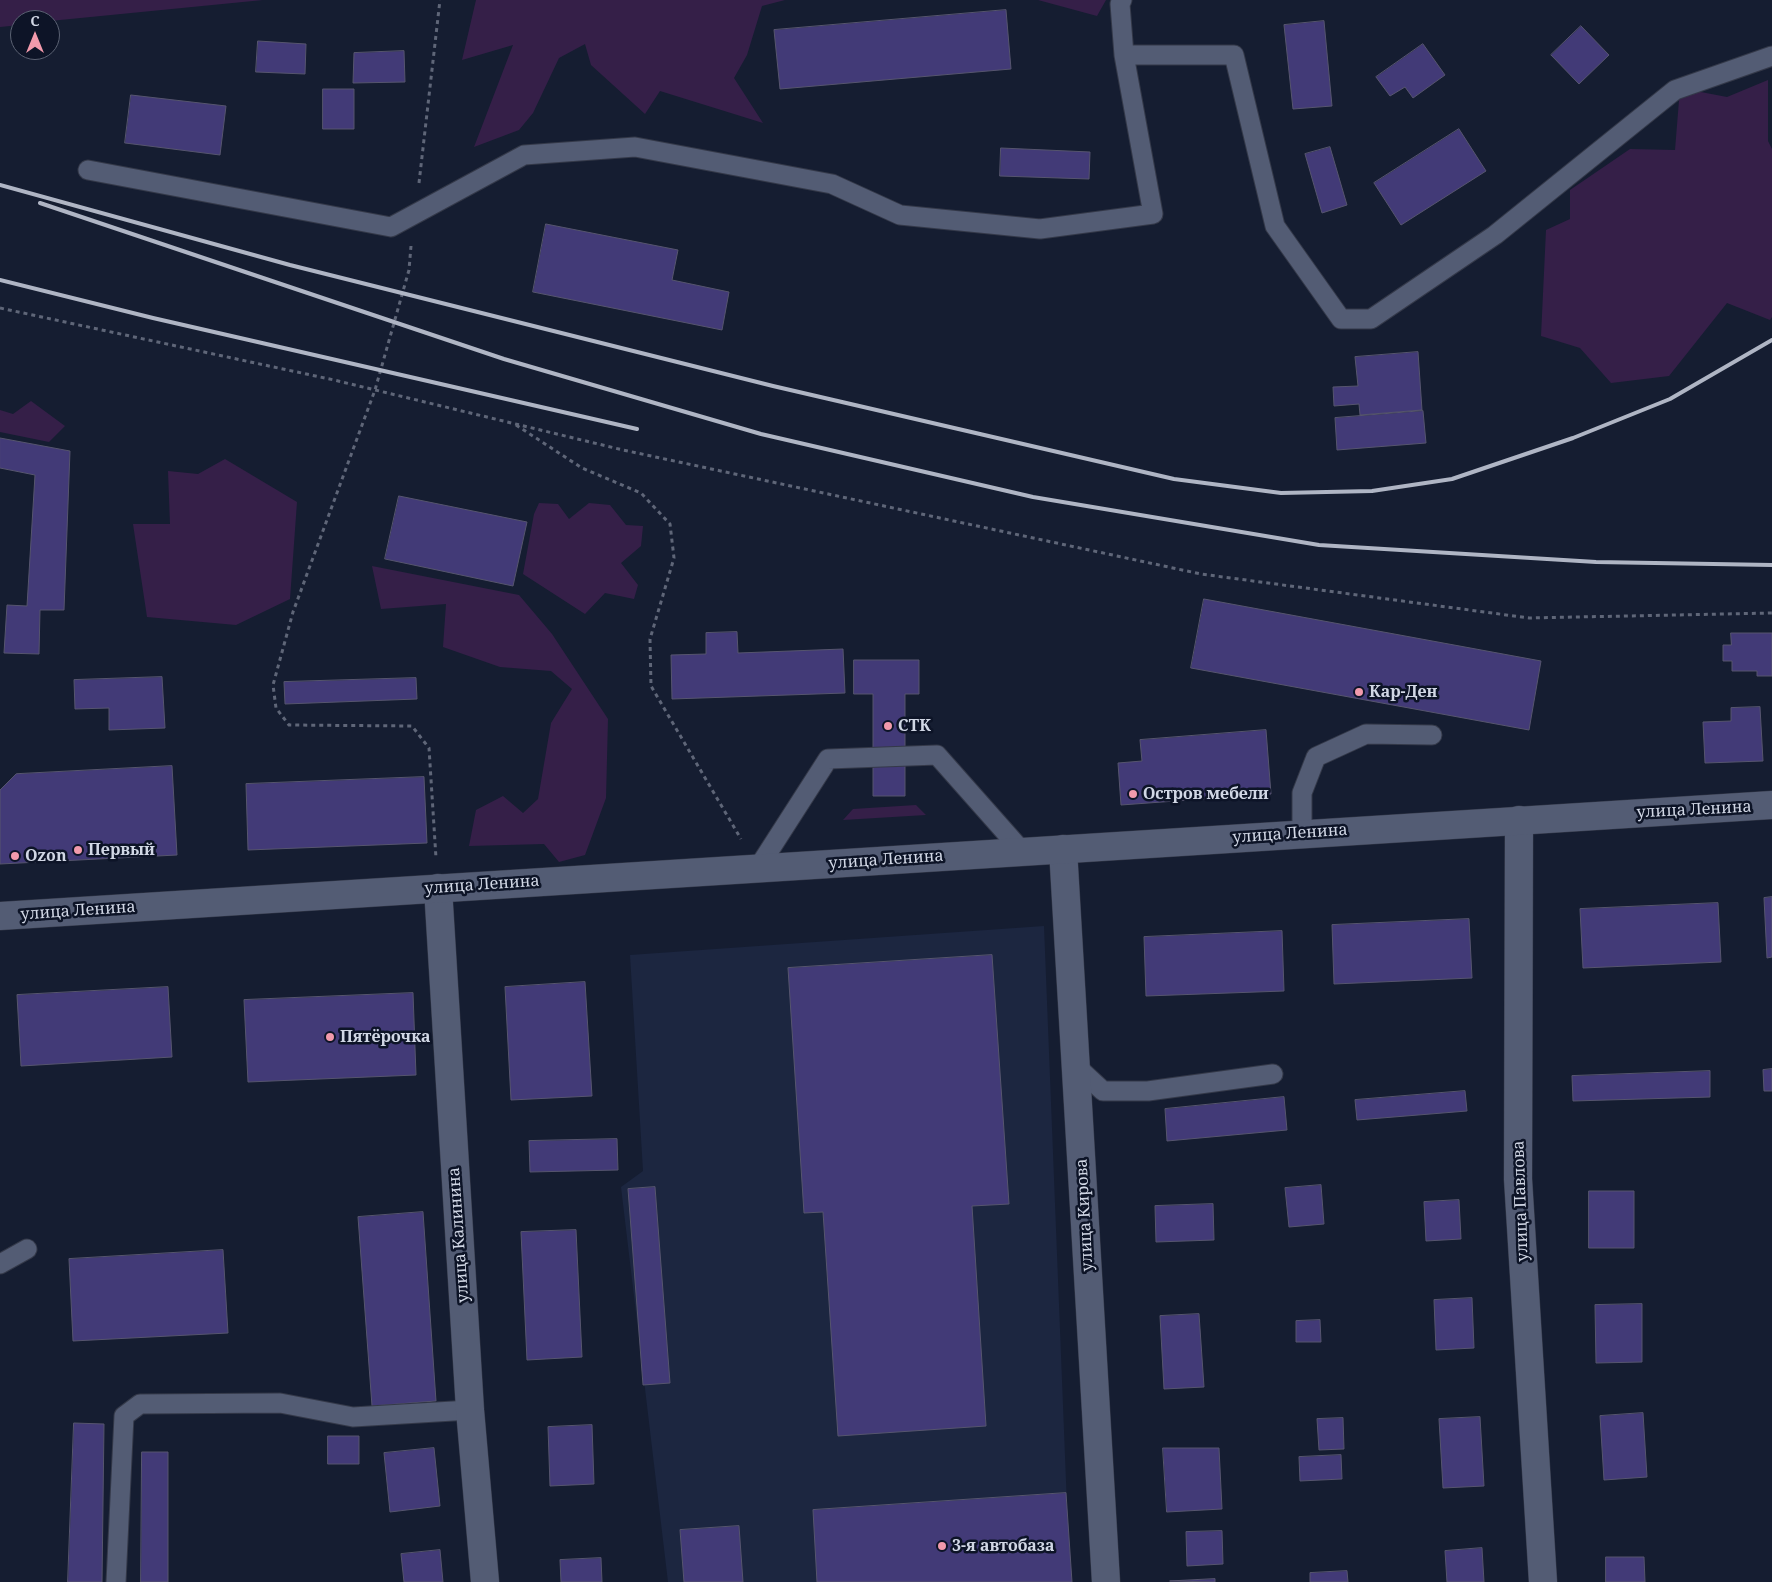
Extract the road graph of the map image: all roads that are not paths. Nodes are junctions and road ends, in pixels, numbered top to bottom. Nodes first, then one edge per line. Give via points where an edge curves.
1 (1122, 0) edge
2 (1124, 55) junction
3 (1772, 56) edge
4 (88, 170) dead end
5 (1432, 735) dead end
6 (1772, 805) edge
7 (1519, 820) junction
8 (1302, 834) junction
9 (1063, 849) junction
10 (1022, 851) junction
11 (758, 868) junction
12 (438, 888) junction
13 (0, 916) edge
14 (1076, 1066) junction
15 (1273, 1074) dead end
16 (27, 1249) dead end
17 (0, 1264) edge
18 (470, 1410) junction
19 (116, 1582) edge
20 (485, 1582) edge
21 (1106, 1582) edge
22 (1543, 1582) edge

1 - 2 lane
2 - 3 lane via 1234,55 1275,226 1341,319 1371,319 1495,235 1675,90
2 - 4 lane via 1153,214 1040,229 900,215 832,184 635,147 524,155 391,227
5 - 8 lane via 1366,734 1316,758 1302,792
6 - 7 street, улица Ленина
7 - 8 street, улица Ленина
7 - 22 street, улица Павлова via 1518,1179
8 - 9 street, улица Ленина
9 - 10 street, улица Ленина
9 - 14 street, улица Кирова
10 - 11 street, улица Ленина
10 - 11 lane via 937,755 828,759
11 - 12 street, улица Ленина
12 - 13 street, улица Ленина
12 - 18 street, улица Калинина
14 - 15 lane via 1103,1091 1148,1091
14 - 21 street, улица Кирова
16 - 17 lane
18 - 19 lane via 353,1417 280,1403 140,1404 124,1416
18 - 20 street, улица Калинина

